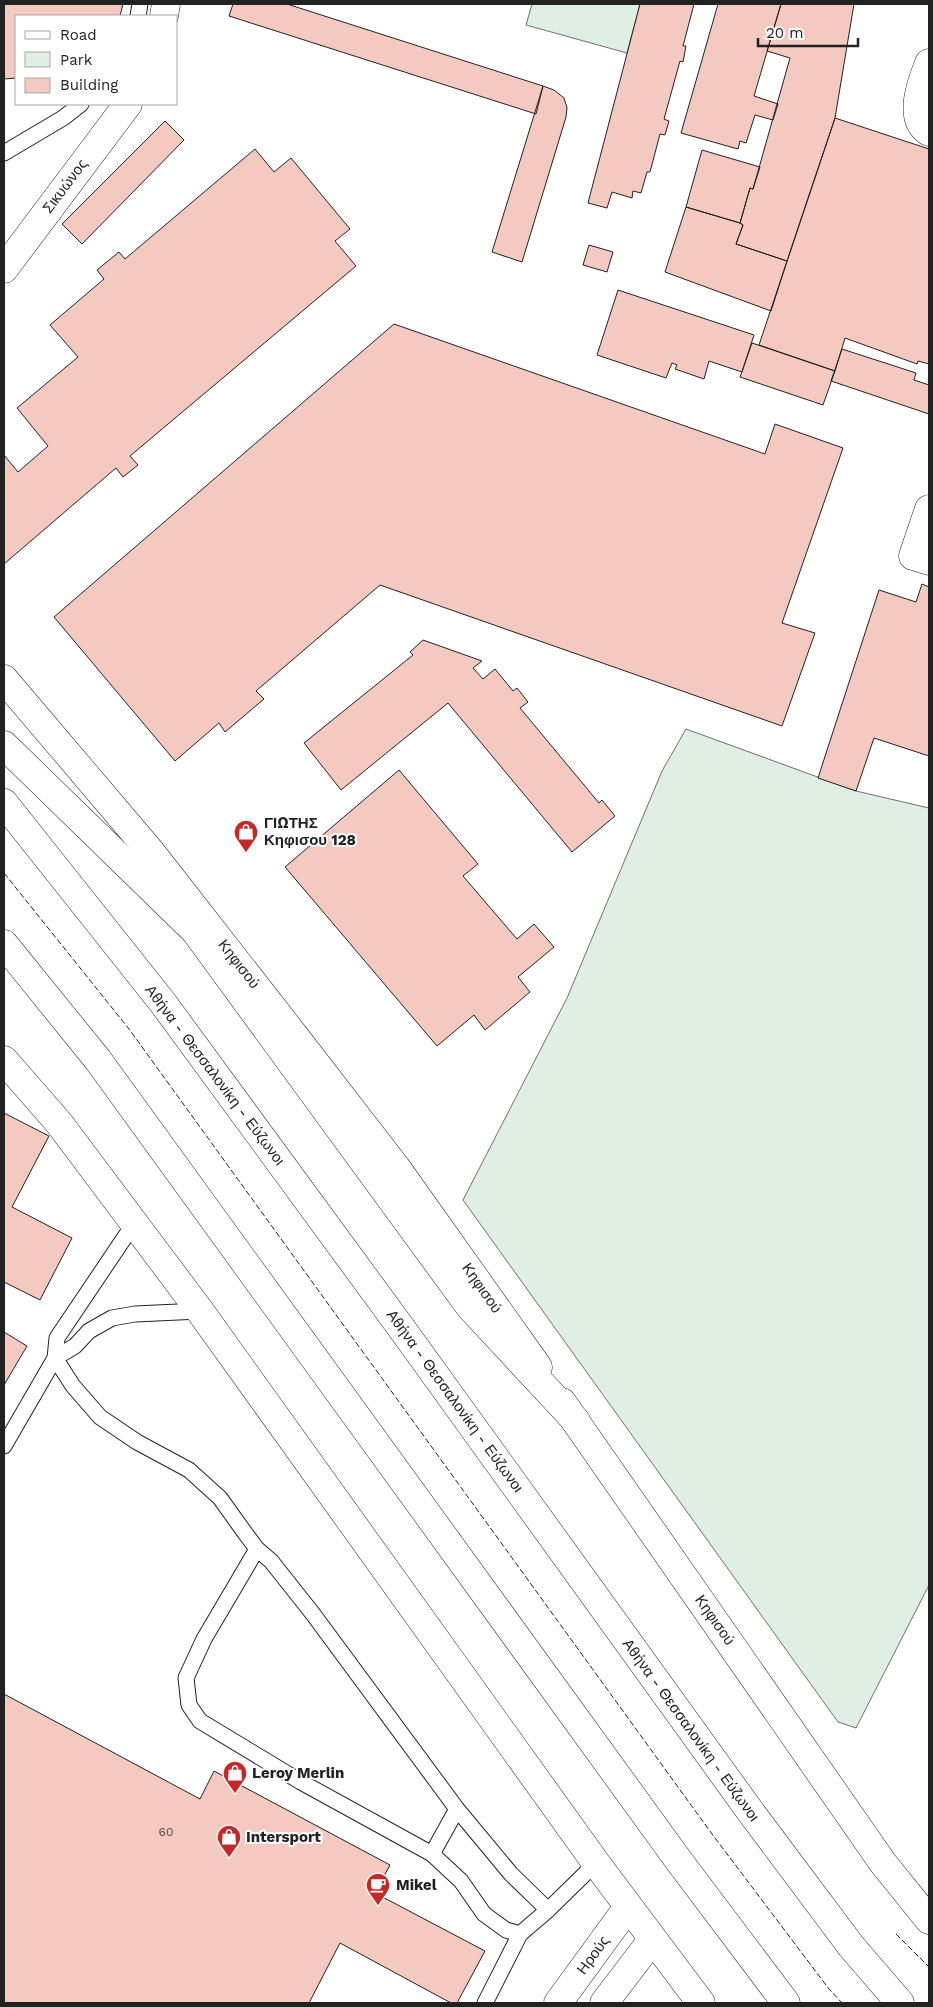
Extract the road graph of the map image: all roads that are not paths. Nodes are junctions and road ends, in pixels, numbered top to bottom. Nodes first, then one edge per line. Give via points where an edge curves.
1 (929, 63) edge
2 (80, 105) edge
3 (127, 105) edge
4 (929, 132) edge
5 (4, 153) edge
6 (4, 269) edge
7 (929, 509) edge
8 (921, 558) edge
9 (4, 679) edge
10 (4, 744) edge
11 (4, 803) edge
12 (4, 944) edge
13 (4, 968) edge
14 (4, 1060) edge
15 (98, 1060) junction
16 (135, 1222) junction
17 (200, 1311) junction
18 (55, 1358) junction
19 (576, 1421) junction
20 (4, 1446) edge
21 (257, 1549) junction
22 (457, 1809) junction
23 (432, 1854) junction
24 (596, 1863) junction
25 (628, 1907) junction
26 (548, 1910) junction
27 (929, 1920) edge
28 (520, 1934) junction
29 (652, 1940) junction
30 (485, 2003) edge
31 (558, 2003) edge
32 (604, 2003) edge
33 (701, 2003) edge
34 (786, 2003) edge
35 (900, 2003) edge

1 - 4 main road via 917,100 920,119
2 - 5 lane
3 - 6 main road, Σικυώνος
7 - 8 main road
9 - 19 main road, Κηφισού via 151,852 396,1167
10 - 19 main road via 195,931 470,1307
11 - 35 main road, Αθήνα - Θεσσαλονίκη - Εύζωνοι via 163,1003 750,1811 851,1946
12 - 15 main road
13 - 15 main road
14 - 16 main road via 59,1123
15 - 34 main road via 673,1854
16 - 17 main road
16 - 18 lane via 56,1338
17 - 18 lane via 112,1318 89,1331 75,1346
17 - 24 main road
18 - 20 lane
18 - 21 lane via 73,1386 100,1417 188,1470 220,1498
19 - 27 main road, Κηφισού via 883,1863
21 - 22 lane via 271,1561 313,1614
21 - 23 lane via 204,1639 186,1678 189,1705 200,1722
22 - 23 lane
22 - 26 lane via 511,1874
23 - 28 lane via 461,1881 484,1914 506,1930
24 - 25 main road
24 - 26 lane
25 - 29 main road
25 - 31 main road, Ηρούς
26 - 28 lane
28 - 30 lane
29 - 32 main road
29 - 33 main road

